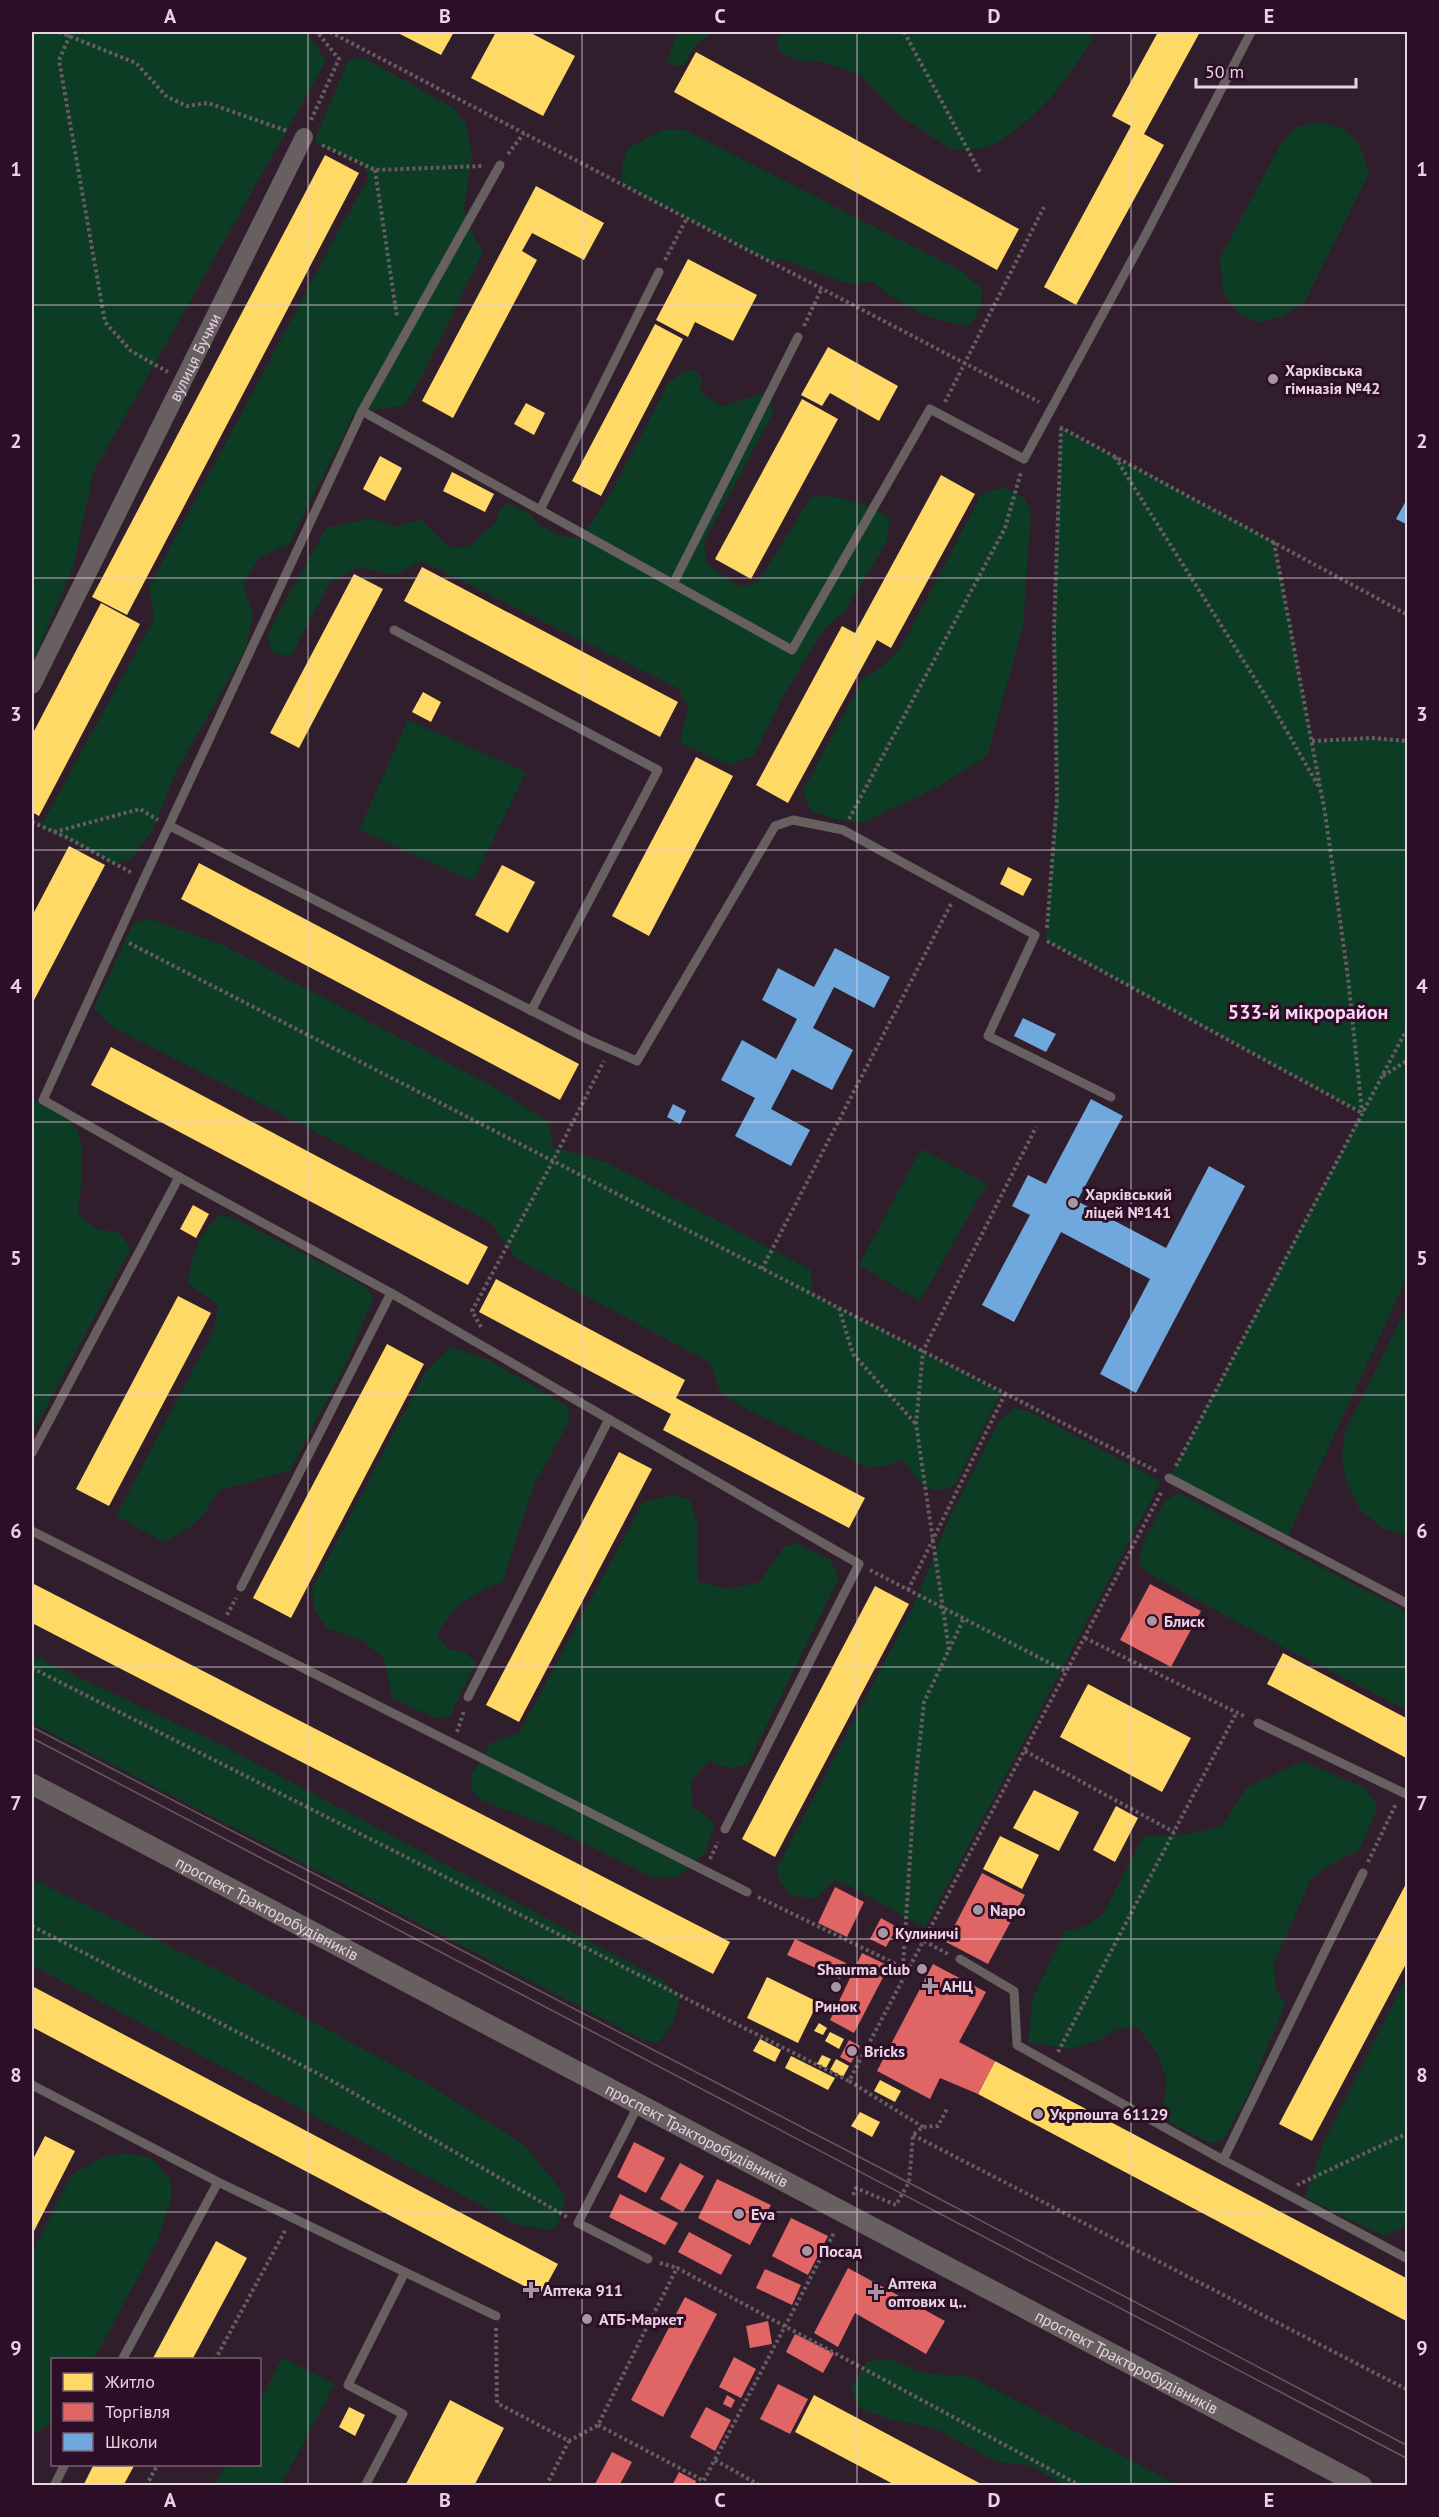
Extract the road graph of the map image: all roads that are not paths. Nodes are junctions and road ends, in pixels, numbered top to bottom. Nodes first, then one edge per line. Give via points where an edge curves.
1 (1251, 32) edge
2 (304, 137) road end
3 (500, 165) road end
4 (659, 272) road end
5 (798, 337) road end
6 (362, 411) junction
7 (540, 510) junction
8 (673, 584) junction
9 (394, 630) dead end
10 (32, 685) edge
11 (170, 826) junction
12 (531, 1011) junction
13 (1111, 1097) dead end
14 (179, 1177) junction
15 (391, 1293) junction
16 (609, 1419) junction
17 (32, 1453) edge
18 (1169, 1478) road end
19 (32, 1531) edge
20 (241, 1587) road end
21 (1407, 1604) edge
22 (468, 1697) road end
23 (1258, 1723) road end
24 (32, 1784) edge
25 (1404, 1794) edge
26 (725, 1829) road end
27 (1363, 1873) road end
28 (747, 1892) road end
29 (960, 1959) road end
30 (32, 2086) edge
31 (639, 2104) junction
32 (1223, 2160) junction
33 (218, 2182) junction
34 (648, 2259) dead end
35 (1407, 2259) edge
36 (405, 2272) junction
37 (496, 2316) road end
38 (123, 2358) edge
39 (64, 2466) edge
40 (54, 2486) edge
41 (364, 2486) edge
42 (1362, 2486) edge

1 - 8 lane via 1024,459 930,409 792,650
2 - 10 street, вулиця Бучми
3 - 6 lane
4 - 7 lane
5 - 8 lane
6 - 7 lane
6 - 11 lane
7 - 8 lane
9 - 12 lane via 658,770
11 - 12 lane
11 - 14 lane via 43,1100
12 - 13 lane via 637,1061 775,826 794,820 843,830 1035,935 988,1036
14 - 15 lane
14 - 17 lane
15 - 16 lane
15 - 20 lane
16 - 22 lane
16 - 26 lane via 859,1564
18 - 21 lane
19 - 28 lane
23 - 25 lane
24 - 31 street, проспект Тракторобудівників
27 - 32 lane
29 - 32 lane via 1014,1991 1017,2045
30 - 33 lane
31 - 34 lane via 578,2223
31 - 42 street, проспект Тракторобудівників
32 - 35 lane
33 - 36 lane
33 - 38 lane
36 - 37 lane
36 - 41 lane via 348,2385 403,2414
39 - 40 lane

